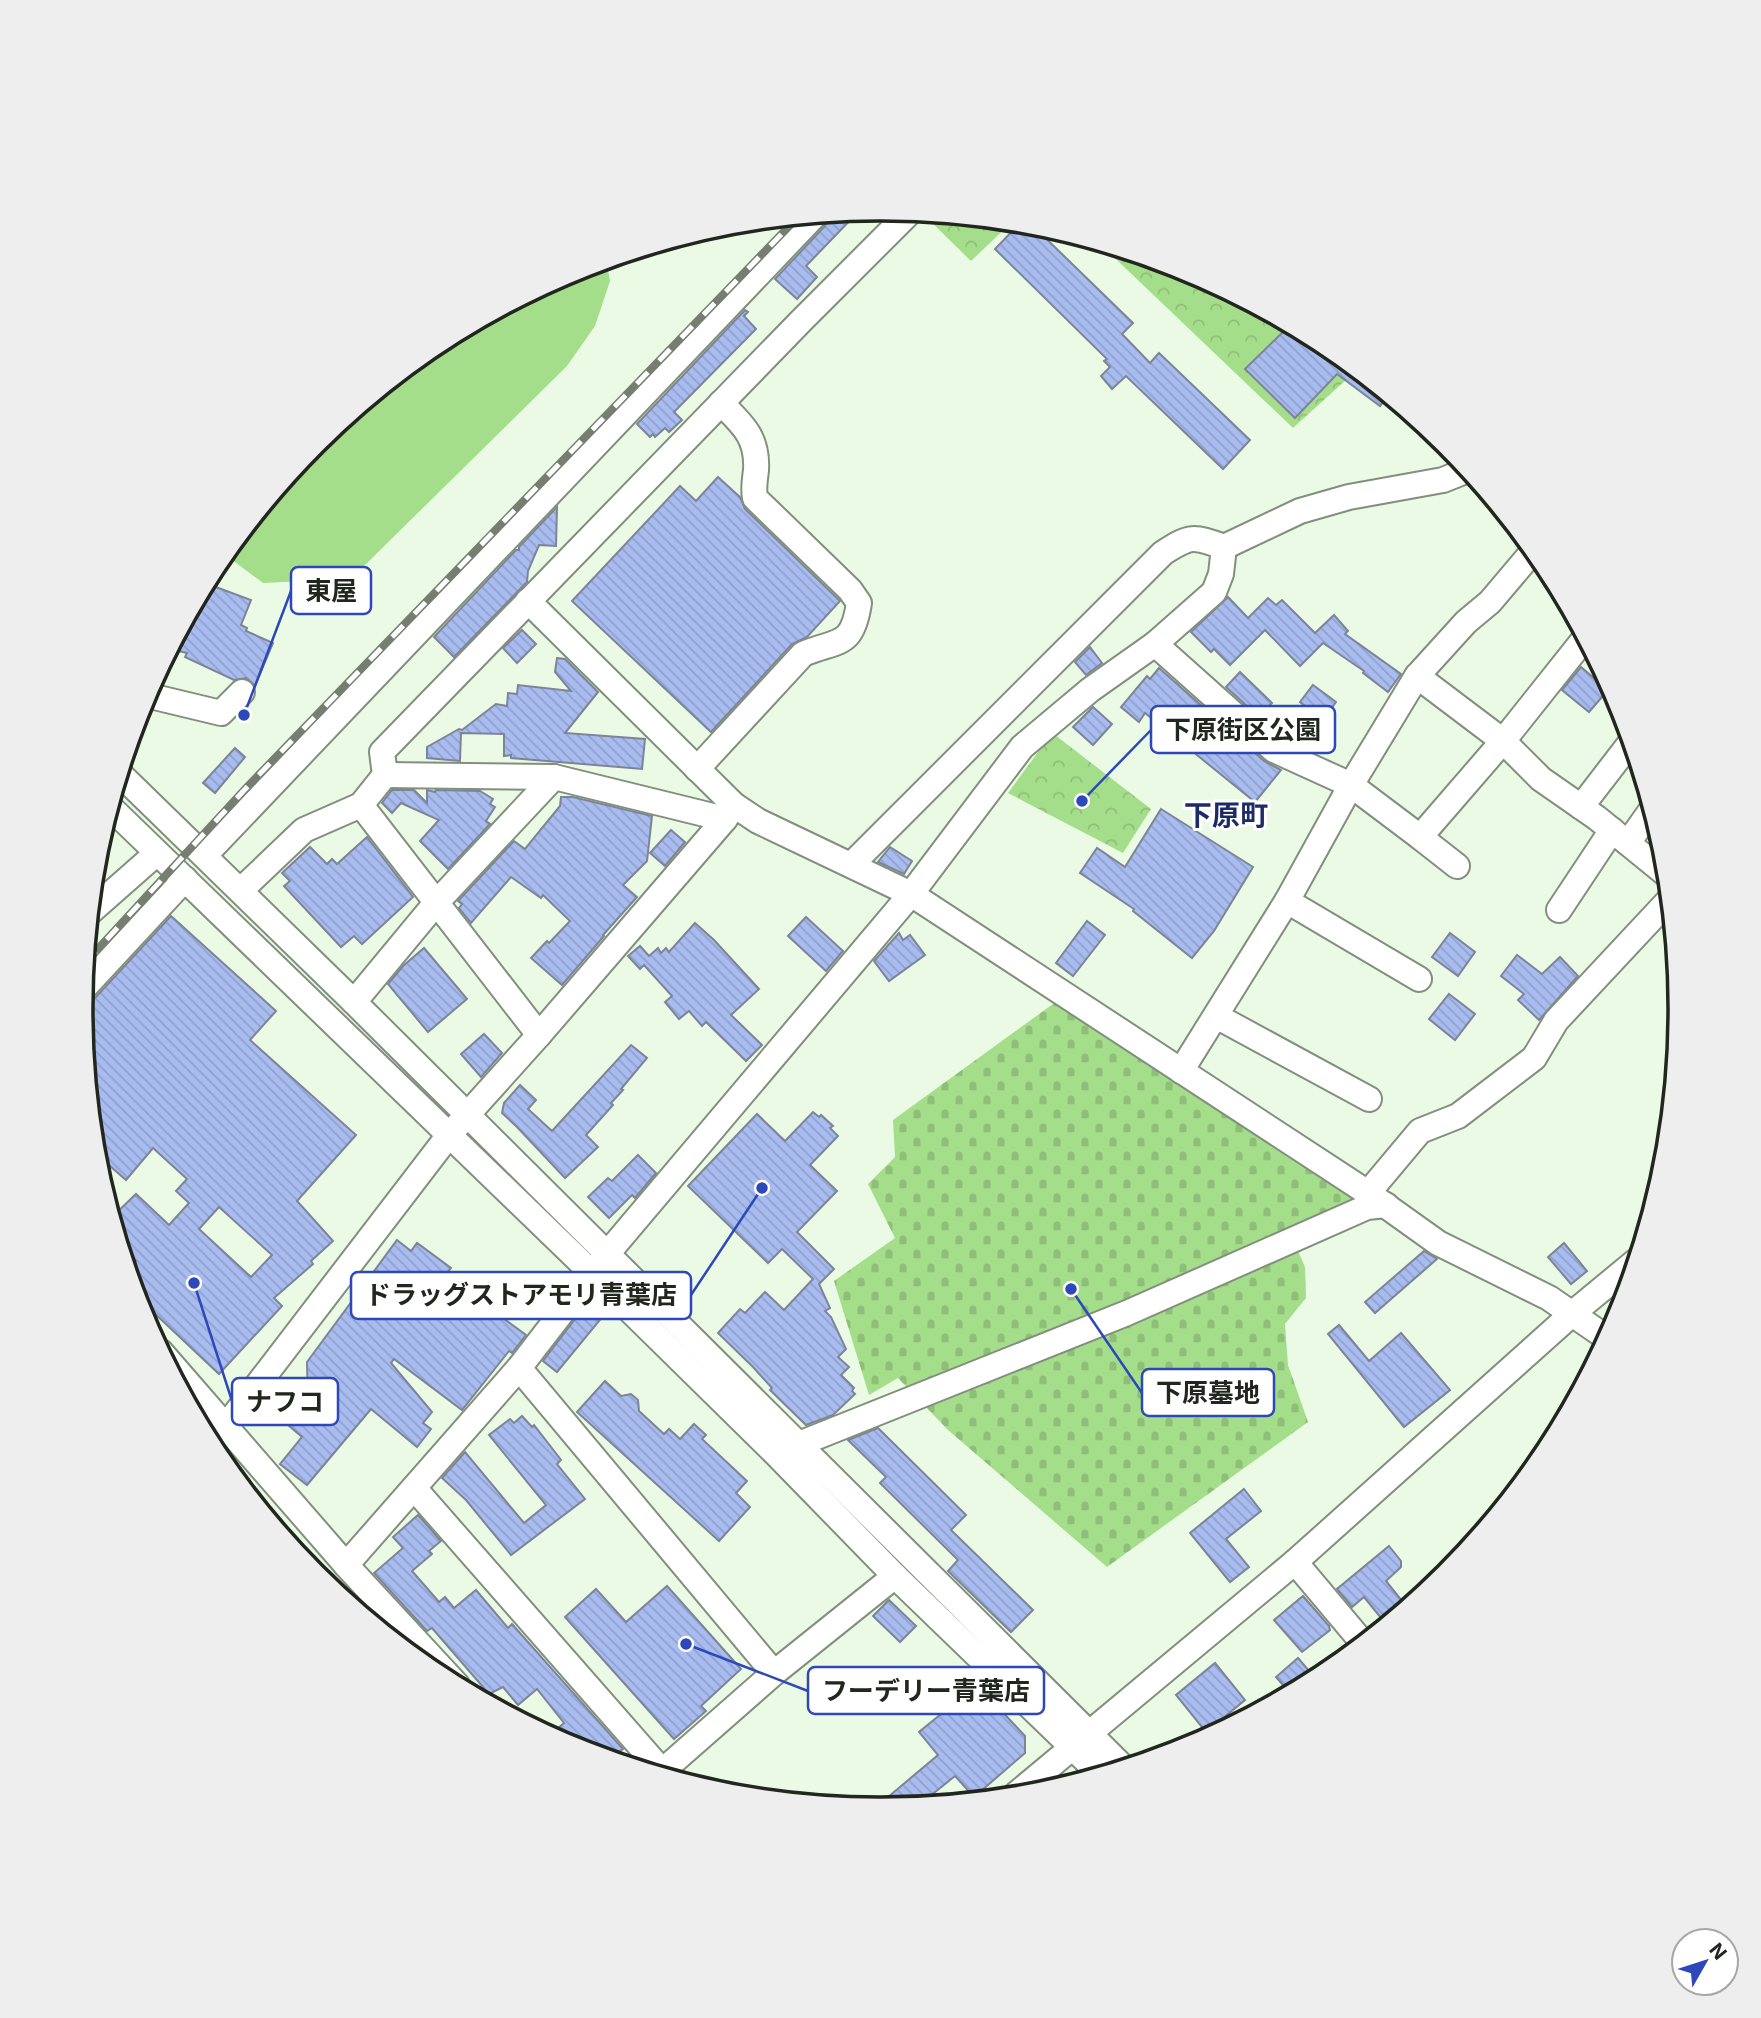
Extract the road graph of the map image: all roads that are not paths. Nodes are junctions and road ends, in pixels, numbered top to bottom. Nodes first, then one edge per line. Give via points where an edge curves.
1 (900, 222) edge
2 (805, 225) edge
3 (721, 403) junction
4 (1458, 474) edge
5 (1224, 547) junction
6 (1526, 559) edge
7 (528, 601) junction
8 (1155, 644) junction
9 (1579, 646) edge
10 (1417, 676) junction
11 (242, 692) dead end
12 (158, 698) edge
13 (1503, 741) junction
14 (1624, 751) edge
15 (697, 769) junction
16 (385, 775) junction
17 (554, 777) junction
18 (127, 781) edge
19 (1351, 785) junction
20 (361, 805) junction
21 (1581, 807) junction
22 (729, 812) junction
23 (118, 815) edge
24 (1644, 816) edge
25 (1620, 836) junction
26 (1420, 837) junction
27 (157, 853) junction
28 (205, 855) junction
29 (1654, 860) edge
30 (852, 864) junction
31 (1457, 866) dead end
32 (184, 878) junction
33 (241, 890) junction
34 (911, 894) junction
35 (1287, 901) junction
36 (436, 903) junction
37 (99, 904) edge
38 (1662, 908) edge
39 (1559, 910) dead end
40 (94, 977) edge
41 (1419, 979) dead end
42 (354, 1002) junction
43 (1216, 1016) junction
44 (539, 1035) junction
45 (1181, 1071) junction
46 (1369, 1099) dead end
47 (469, 1115) junction
48 (449, 1135) junction
49 (1377, 1199) junction
50 (607, 1254) junction
51 (592, 1273) junction
52 (1622, 1273) edge
53 (1573, 1313) junction
54 (1598, 1332) edge
55 (519, 1368) junction
56 (218, 1434) edge
57 (799, 1444) junction
58 (414, 1488) junction
59 (1295, 1562) junction
60 (346, 1565) junction
61 (895, 1576) junction
62 (1357, 1636) edge
63 (427, 1653) edge
64 (774, 1673) junction
65 (1080, 1741) junction
66 (1113, 1761) edge
67 (652, 1762) edge
68 (666, 1767) edge
69 (1095, 1767) edge
70 (1030, 1783) edge

1 - 3 street
2 - 28 street
3 - 7 street
3 - 15 street via 748,430 755,452 755,498 859,603 849,636 803,654
4 - 5 street via 1300,512
5 - 8 street via 1214,592
5 - 30 street via 1186,538 1163,553
6 - 10 street
7 - 15 street
7 - 16 street via 382,752
8 - 19 street via 1274,750
8 - 34 street via 1022,747
9 - 13 street
10 - 13 street
10 - 19 street
11 - 12 street via 221,713
13 - 21 street via 1541,779
13 - 26 street
14 - 21 street
15 - 22 street
16 - 17 street
16 - 20 street
17 - 22 street
17 - 36 street
18 - 28 street
19 - 26 street
19 - 35 street
20 - 33 street via 304,830
20 - 36 street
21 - 25 street
22 - 30 street
22 - 44 street
23 - 27 street
24 - 25 street
25 - 29 street
25 - 39 street
26 - 31 street
27 - 32 street
27 - 37 street
28 - 33 street
30 - 34 street
32 - 40 street
32 - 48 street
33 - 42 street
34 - 45 street
34 - 50 street
35 - 41 street
35 - 43 street
36 - 42 street
36 - 44 street
38 - 49 street via 1556,1021 1534,1058 1458,1116 1420,1131
42 - 47 street
43 - 45 street
43 - 46 street
44 - 47 street
45 - 49 street
47 - 48 street
47 - 50 street
48 - 51 street
48 - 56 street
49 - 53 street via 1438,1242
49 - 57 street via 1367,1208 1126,1313
50 - 51 street
50 - 57 street
51 - 55 street
51 - 61 street
52 - 53 street
53 - 54 street
53 - 59 street
55 - 58 street
55 - 64 street
56 - 60 street
57 - 65 street
58 - 60 street
58 - 67 street
59 - 62 street
59 - 65 street
60 - 63 street
61 - 64 street
61 - 65 street
64 - 68 street
65 - 66 street
65 - 69 street
65 - 70 street

